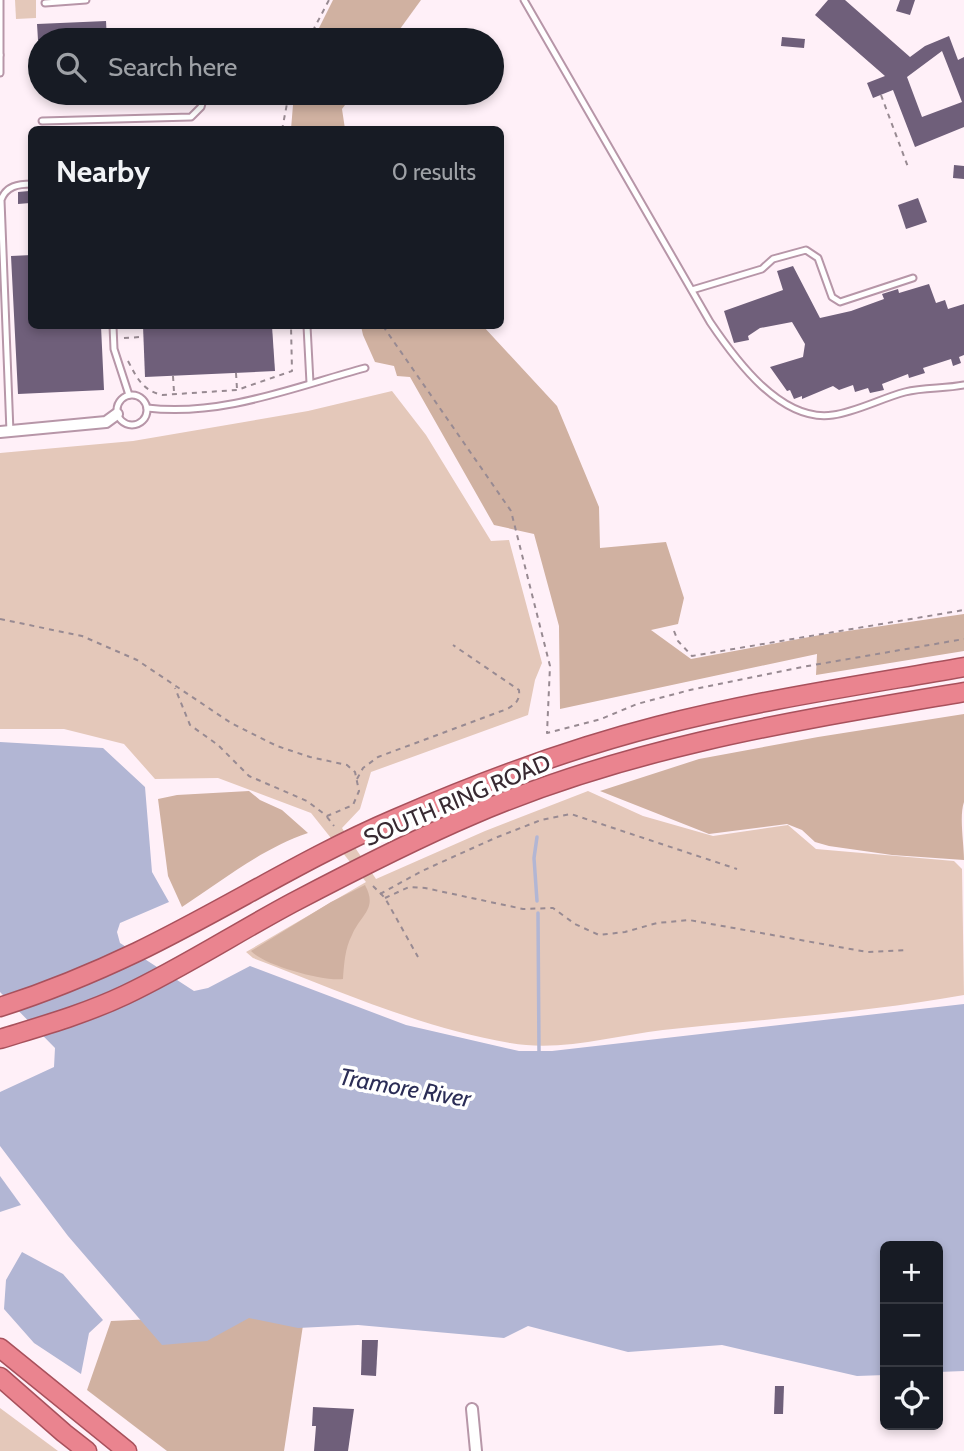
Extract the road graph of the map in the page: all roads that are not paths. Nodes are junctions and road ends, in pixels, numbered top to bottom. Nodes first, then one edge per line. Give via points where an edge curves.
1 (1, 0) edge
2 (86, 0) edge
3 (524, 0) edge
4 (44, 3) dead end
5 (0, 55) edge
6 (0, 73) edge
7 (202, 105) edge
8 (42, 121) dead end
9 (28, 184) edge
10 (913, 278) dead end
11 (692, 290) junction
12 (113, 329) edge
13 (307, 329) edge
14 (365, 368) dead end
15 (310, 383) junction
16 (964, 385) edge
17 (129, 395) junction
18 (147, 408) junction
19 (117, 414) junction
20 (5, 432) edge
21 (964, 667) edge
22 (964, 692) edge
23 (1, 1007) edge
24 (38, 1032) junction
25 (0, 1039) edge
26 (0, 1051) edge
27 (3, 1350) edge
28 (0, 1377) edge
29 (0, 1394) edge
30 (472, 1409) dead end
31 (64, 1433) junction
32 (87, 1451) edge
33 (127, 1451) edge
34 (476, 1451) edge

1 - 5 lane
2 - 4 lane
3 - 11 lane
5 - 6 lane
7 - 8 lane via 191,117
9 - 20 lane via 10,188 1,200
10 - 11 lane via 840,302 832,297 818,258 806,250
11 - 16 lane via 725,345 762,387 808,413 833,416 909,391
12 - 17 lane via 114,349
13 - 15 lane
14 - 15 lane
15 - 18 lane via 234,404
17 - 18 lane via 139,396
17 - 19 lane via 121,400
18 - 19 lane via 142,422 132,426
19 - 20 street via 106,422
21 - 23 highway, SOUTH RING ROAD via 741,706 542,762 458,792 344,842 139,951
22 - 24 highway, SOUTH RING ROAD via 741,731 538,788 374,862 171,972
24 - 25 highway
24 - 26 highway
27 - 33 highway
28 - 31 highway
29 - 31 highway
30 - 34 street
31 - 32 highway

